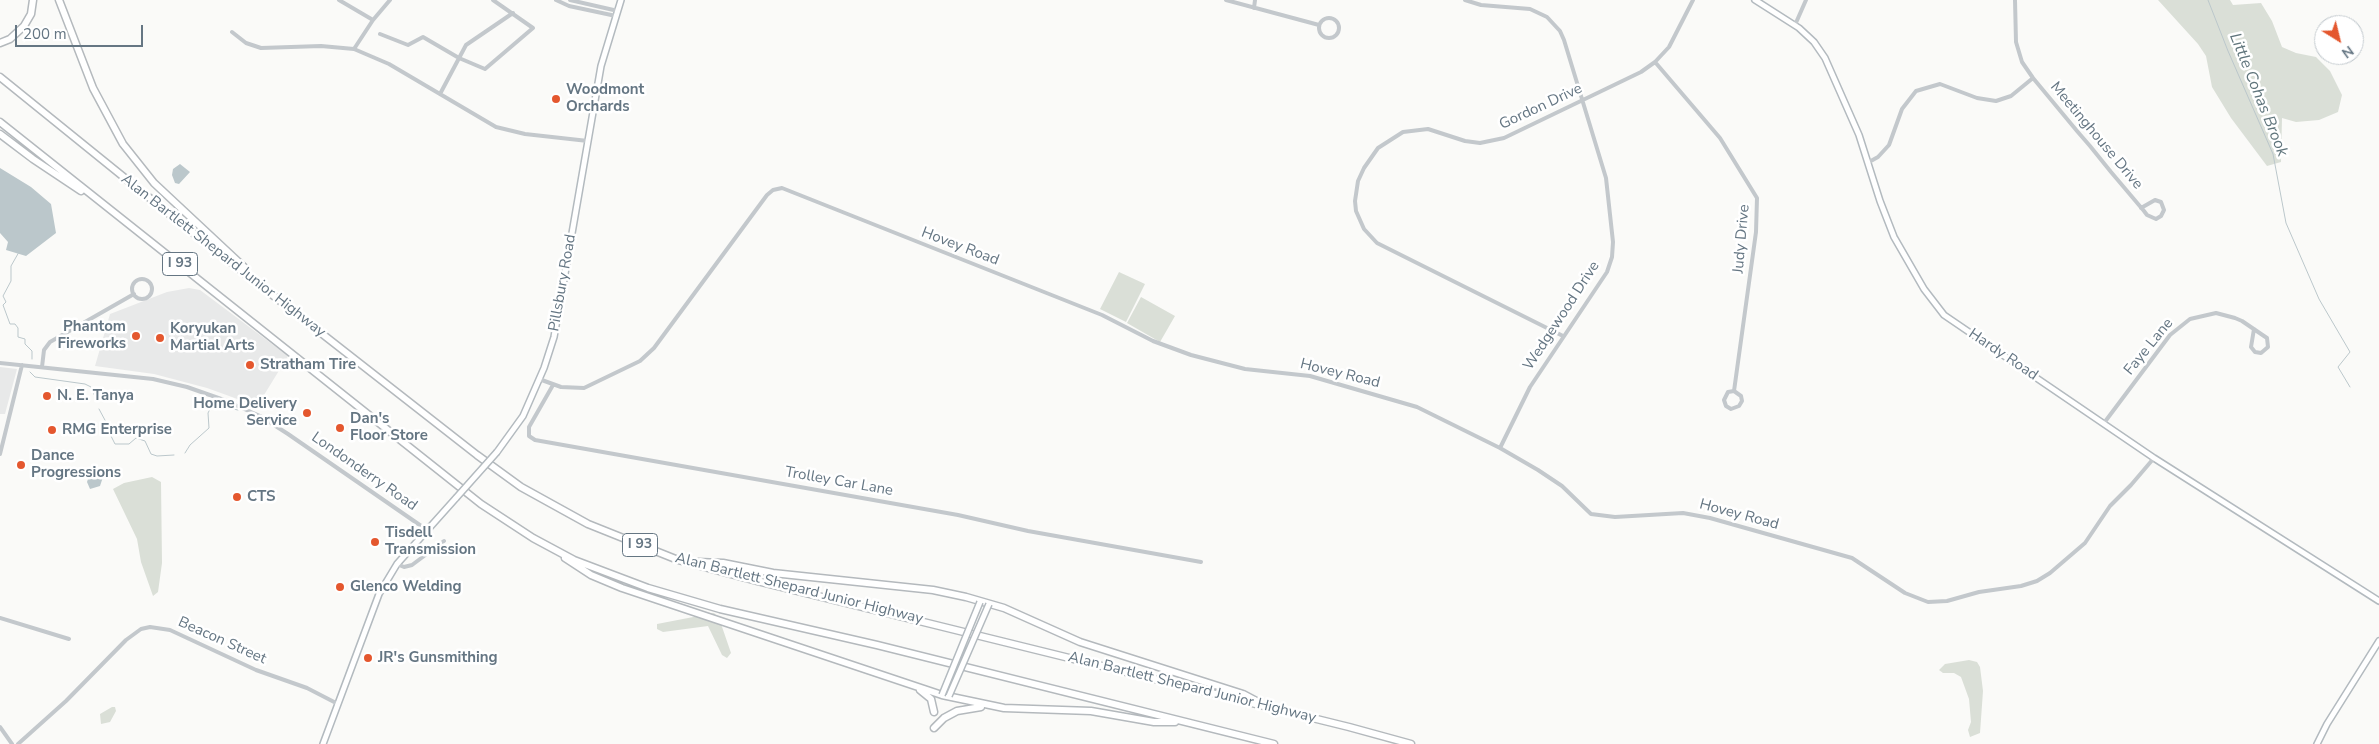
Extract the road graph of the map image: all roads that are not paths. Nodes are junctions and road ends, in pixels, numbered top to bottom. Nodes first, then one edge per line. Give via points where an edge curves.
1 (33, 0) edge
2 (59, 0) edge
3 (339, 0) edge
4 (390, 0) edge
5 (493, 0) edge
6 (556, 0) edge
7 (570, 0) edge
8 (621, 0) edge
9 (1226, 0) edge
10 (1255, 0) edge
11 (1465, 0) edge
12 (1693, 0) edge
13 (1755, 0) edge
14 (1806, 0) edge
15 (2015, 0) edge
16 (1254, 8) junction
17 (513, 13) junction
18 (617, 14) junction
19 (373, 20) junction
20 (1795, 25) junction
21 (1319, 26) junction
22 (232, 32) dead end
23 (380, 34) dead end
24 (0, 43) edge
25 (354, 49) junction
26 (459, 58) junction
27 (1655, 62) junction
28 (0, 77) edge
29 (2033, 78) junction
30 (440, 94) junction
31 (1582, 101) junction
32 (0, 122) edge
33 (0, 134) edge
34 (588, 141) junction
35 (1869, 162) junction
36 (2141, 208) junction
37 (115, 213) junction
38 (134, 294) junction
39 (279, 299) junction
40 (2254, 329) junction
41 (1563, 336) junction
42 (0, 363) edge
43 (22, 365) junction
44 (42, 367) junction
45 (539, 378) junction
46 (553, 385) junction
47 (1734, 391) junction
48 (2104, 422) junction
49 (1500, 448) junction
50 (0, 454) edge
51 (2154, 458) junction
52 (427, 530) junction
53 (444, 541) dead end
54 (555, 549) junction
55 (687, 562) junction
56 (1201, 562) dead end
57 (397, 564) junction
58 (2379, 600) edge
59 (980, 602) junction
60 (988, 604) junction
61 (0, 618) edge
62 (69, 639) dead end
63 (2379, 641) edge
64 (915, 686) junction
65 (945, 695) junction
66 (338, 704) junction
67 (993, 706) junction
68 (1263, 706) junction
69 (934, 712) dead end
70 (1184, 722) junction
71 (0, 727) edge
72 (934, 728) dead end
73 (12, 744) edge
74 (18, 744) edge
75 (323, 744) edge
76 (1274, 744) edge
77 (1410, 744) edge
78 (2317, 744) edge

1 - 24 highway via 31,14 24,26 10,39
2 - 39 highway via 96,95 127,150 172,201
3 - 19 street
4 - 19 street
5 - 17 street
6 - 18 street via 569,6
7 - 18 street
8 - 18 street, Pillsbury Road
9 - 16 street
10 - 16 street
11 - 31 street, Wedgewood Drive via 1481,5 1530,9 1546,17 1564,40
12 - 27 street, Gordon Drive via 1674,39
13 - 20 street, Hardy Road
14 - 20 street
15 - 29 street, Meetinghouse Drive via 2016,48
16 - 21 street
17 - 26 street via 466,45
17 - 26 street via 532,28 485,69
18 - 34 street, Pillsbury Road via 601,66
19 - 25 street
20 - 35 street, Hardy Road via 1825,58
21 - 21 street via 1321,35 1327,38 1339,29 1332,18 1326,18
22 - 25 street via 246,43 261,48 321,46
23 - 26 street via 408,45 423,37
25 - 30 street via 378,58
26 - 30 street
27 - 31 street, Gordon Drive
27 - 47 street, Judy Drive via 1720,138 1756,198 1756,232
28 - 39 highway, Alan Bartlett Shepard Junior Highway / I 93
29 - 35 street via 2011,96 1996,101 1982,100 1940,84 1916,91 1902,109 1889,145
29 - 36 street, Meetinghouse Drive
30 - 34 street via 496,127
31 - 41 street, Wedgewood Drive via 1606,178 1613,249 1603,279
31 - 41 street, Gordon Drive via 1513,135 1490,142 1470,142 1428,130 1403,132 1385,141 1372,155 1356,191 1359,220 1377,243
32 - 37 highway, I 93
33 - 37 highway
34 - 45 street, Pillsbury Road via 560,314
35 - 48 street, Hardy Road via 1894,238 1932,302 1957,325
36 - 36 street, Meetinghouse Drive via 2152,218 2159,218 2164,210 2155,200
37 - 54 highway, I 93 via 481,504
38 - 38 street via 142,299 148,297 152,289 150,283 145,280 136,282
38 - 44 street via 50,342 44,350
39 - 55 highway, Alan Bartlett Shepard Junior Highway / I 93 via 521,487 588,524
40 - 40 street, Faye Lane via 2251,347 2255,352 2261,352 2266,349 2268,340
40 - 48 street, Faye Lane via 2221,314 2190,319 2170,336
41 - 49 street, Wedgewood Drive via 1530,387
42 - 43 street, Londonderry Road
43 - 44 street, Londonderry Road
43 - 50 street
44 - 52 street, Londonderry Road via 152,379 224,400 260,416
45 - 46 street, Hovey Road
45 - 52 street, Pillsbury Road, bridge via 518,425
46 - 49 street, Hovey Road via 584,388 624,370 648,354 767,194 782,188 1102,315 1178,350 1245,369 1300,374 1375,394 1428,412
46 - 56 street, Trolley Car Lane via 529,427 530,436 535,440 823,490
47 - 47 street, Judy Drive via 1726,394 1724,400 1731,409 1742,401 1739,393
48 - 51 street, Hardy Road
49 - 51 street, Hovey Road via 1554,480 1592,514 1608,517 1683,513 1705,516 1852,558 1904,594 1928,602 2021,586 2050,574 2085,543 2110,506
51 - 58 street, Hardy Road
52 - 57 street, Pillsbury Road
53 - 57 street via 412,565 404,567
54 - 64 highway via 591,575 622,588
54 - 70 highway, I 93 via 618,578 699,604
55 - 59 highway via 723,563 773,573 933,590
55 - 68 highway, Alan Bartlett Shepard Junior Highway / I 93
57 - 66 street, Pillsbury Road via 375,603
59 - 60 highway
59 - 65 street, bridge
60 - 65 street, bridge
60 - 68 highway via 1080,642 1243,694
61 - 62 street
63 - 78 street
64 - 65 highway
64 - 69 highway via 931,699
65 - 67 highway
66 - 74 street, Beacon Street via 170,630 150,627 132,635
66 - 75 street, Pillsbury Road
67 - 70 highway via 1091,711 1154,722
67 - 72 highway via 957,711
68 - 77 highway, Alan Bartlett Shepard Junior Highway / I 93
70 - 76 highway, I 93
71 - 73 street

